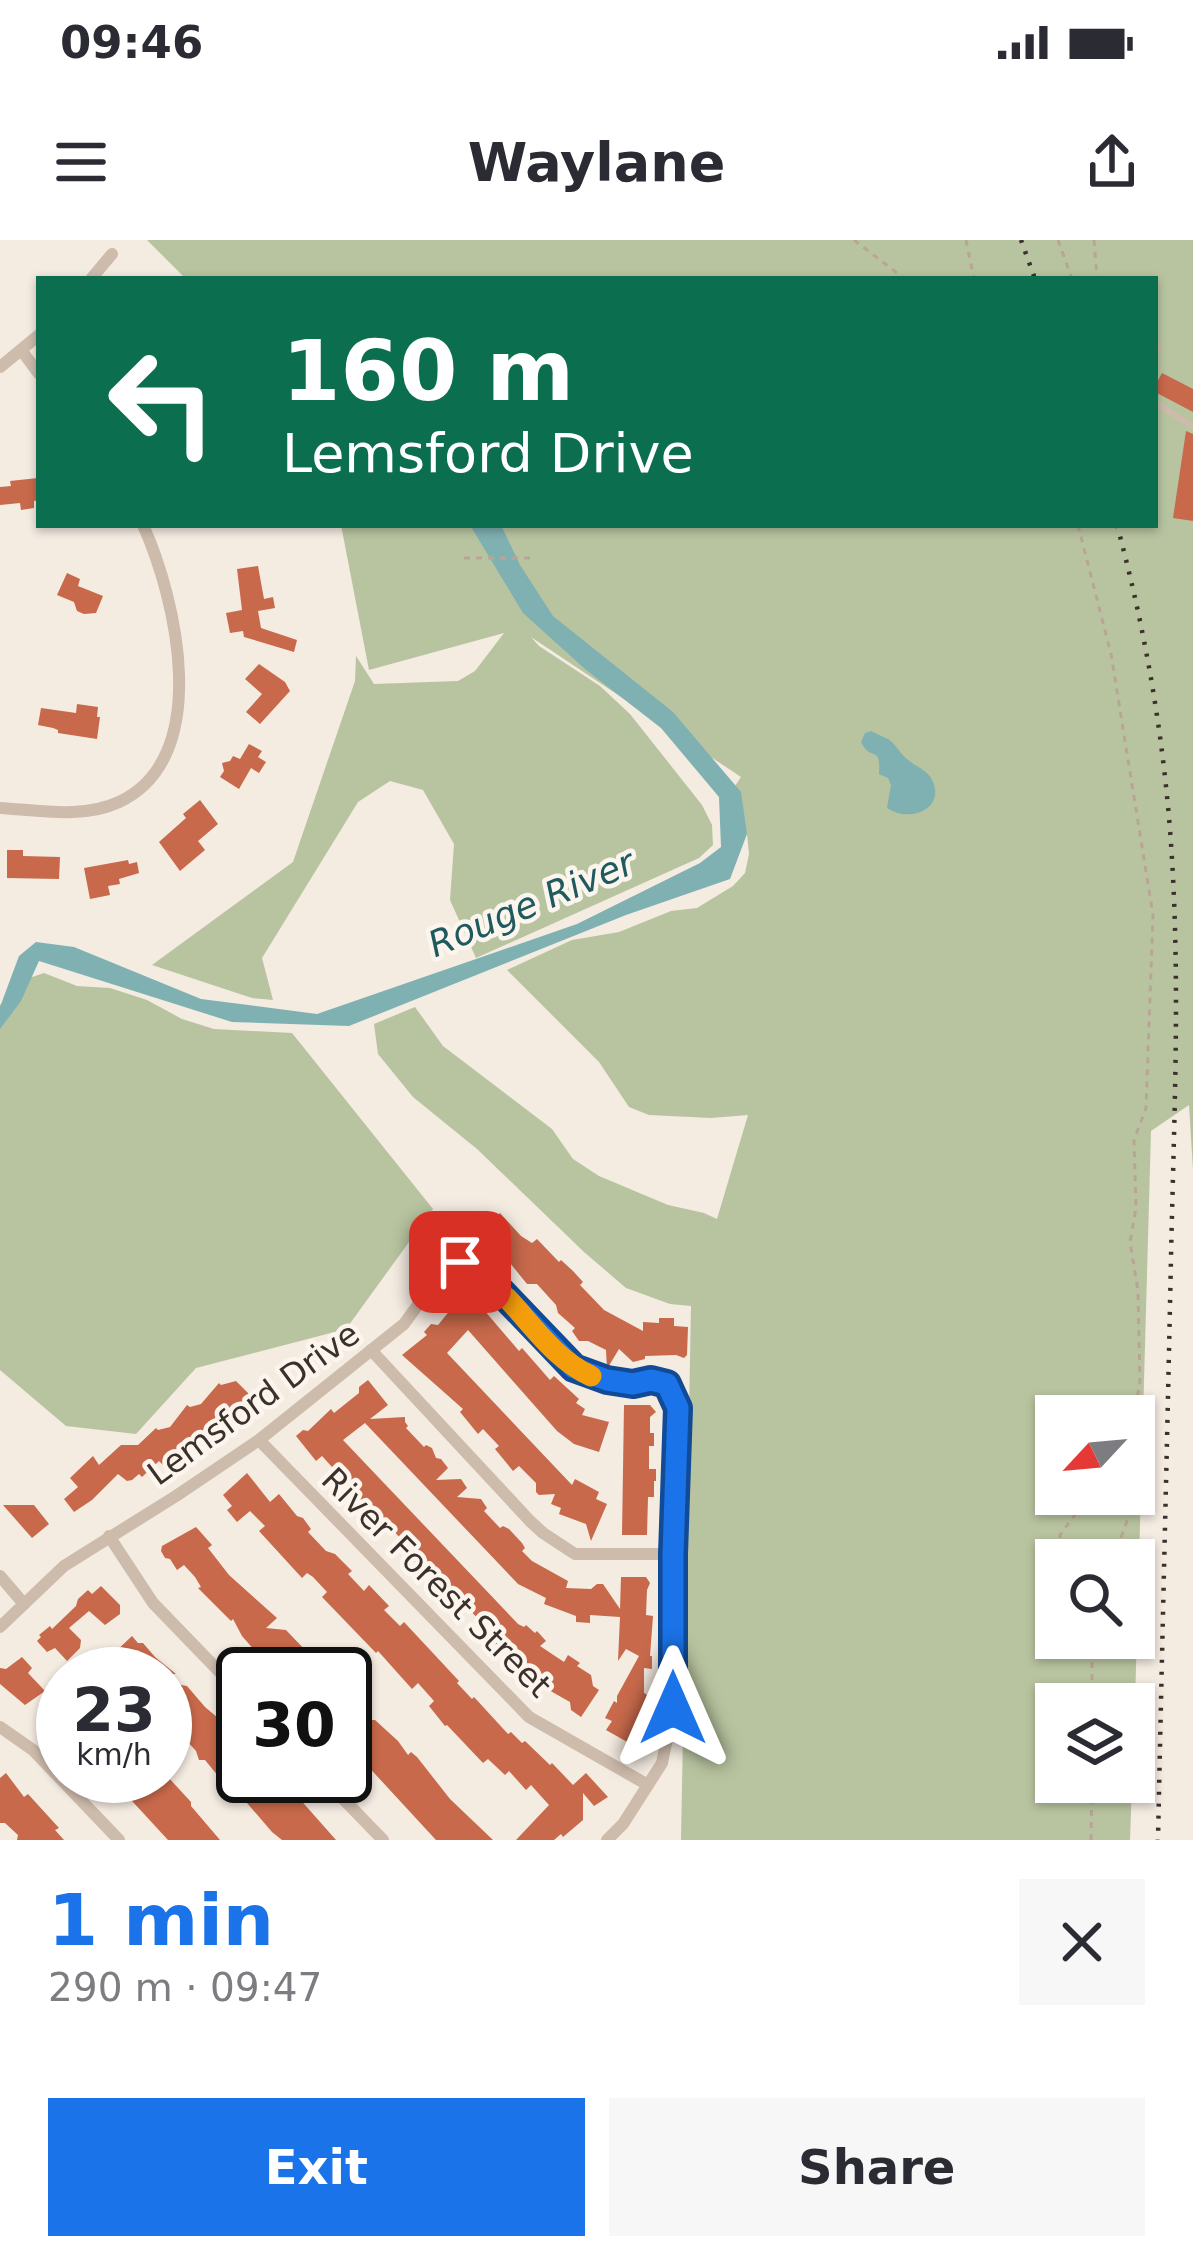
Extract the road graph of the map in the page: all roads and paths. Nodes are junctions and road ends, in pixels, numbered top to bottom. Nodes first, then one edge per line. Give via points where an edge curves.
1 (854, 240) edge
2 (966, 240) edge
3 (1058, 240) edge
4 (1094, 240) edge
5 (112, 254) dead end
6 (94, 276) edge
7 (901, 276) edge
8 (973, 276) edge
9 (1071, 276) edge
10 (1097, 276) edge
11 (36, 338) edge
12 (22, 351) junction
13 (0, 367) edge
14 (36, 370) edge
15 (1158, 405) edge
16 (1193, 427) edge
17 (143, 528) edge
18 (1079, 528) edge
19 (464, 558) dead end
20 (532, 558) dead end
21 (0, 808) edge
22 (371, 1350) junction
23 (1138, 1395) edge
24 (260, 1440) junction
25 (109, 1536) junction
26 (673, 1554) junction
27 (0, 1576) edge
28 (24, 1604) junction
29 (0, 1627) edge
30 (216, 1668) edge
31 (0, 1727) edge
32 (648, 1785) junction
33 (347, 1803) edge
34 (1092, 1803) edge
35 (119, 1840) edge
36 (383, 1840) edge
37 (607, 1840) edge
38 (1091, 1840) edge

1 - 7 path
2 - 8 path
3 - 9 path
4 - 10 path
5 - 6 street
11 - 12 street
12 - 13 street
12 - 14 street
15 - 16 lane
17 - 21 street via 169,602 179,712 170,745 156,772 118,802 80,812
18 - 23 path via 1112,654 1153,915 1146,1108 1134,1140 1130,1242
19 - 20 path
22 - 24 street, Lemsford Drive
22 - 26 street via 556,1543 575,1554
22 - 26 street, Lemsford Drive via 460,1262 480,1270 574,1368 607,1380 667,1384 678,1408
24 - 25 street, Lemsford Drive
24 - 32 street, River Forest Street via 529,1717
25 - 28 street, Lemsford Drive
25 - 30 street via 153,1603
26 - 32 street, Lemsford Drive via 673,1708 662,1763
27 - 28 street
28 - 29 street, Lemsford Drive
31 - 35 street via 33,1750
32 - 37 street, Lemsford Drive
33 - 36 street
34 - 38 path

